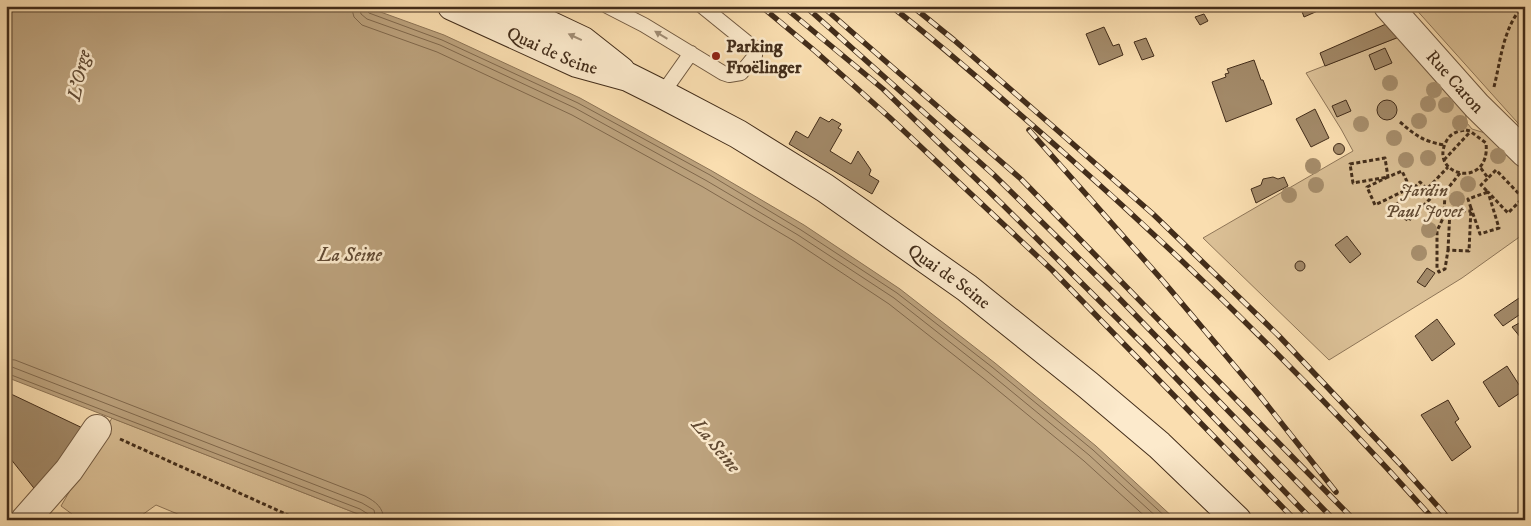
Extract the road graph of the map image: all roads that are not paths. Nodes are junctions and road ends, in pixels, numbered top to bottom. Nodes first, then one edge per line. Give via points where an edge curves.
1 (452, 6) edge
2 (509, 6) edge
3 (607, 6) edge
4 (702, 6) edge
5 (1388, 6) edge
6 (691, 53) junction
7 (628, 77) junction
8 (662, 94) junction
9 (1525, 153) edge
10 (97, 428) road end
11 (25, 520) edge
12 (1237, 520) edge

1 - 7 main road, Quai de Seine via 577,63
7 -> 2 main road, Quai de Seine via 583,41
6 -> 3 lane
4 - 6 lane via 750,44 755,49 755,56 741,73 729,75
5 - 9 main road, Rue Caron via 1479,110
6 - 8 lane
7 - 8 main road, Quai de Seine
8 - 12 main road, Quai de Seine via 738,134 826,188 967,288 1159,445
10 - 11 main road via 69,470

